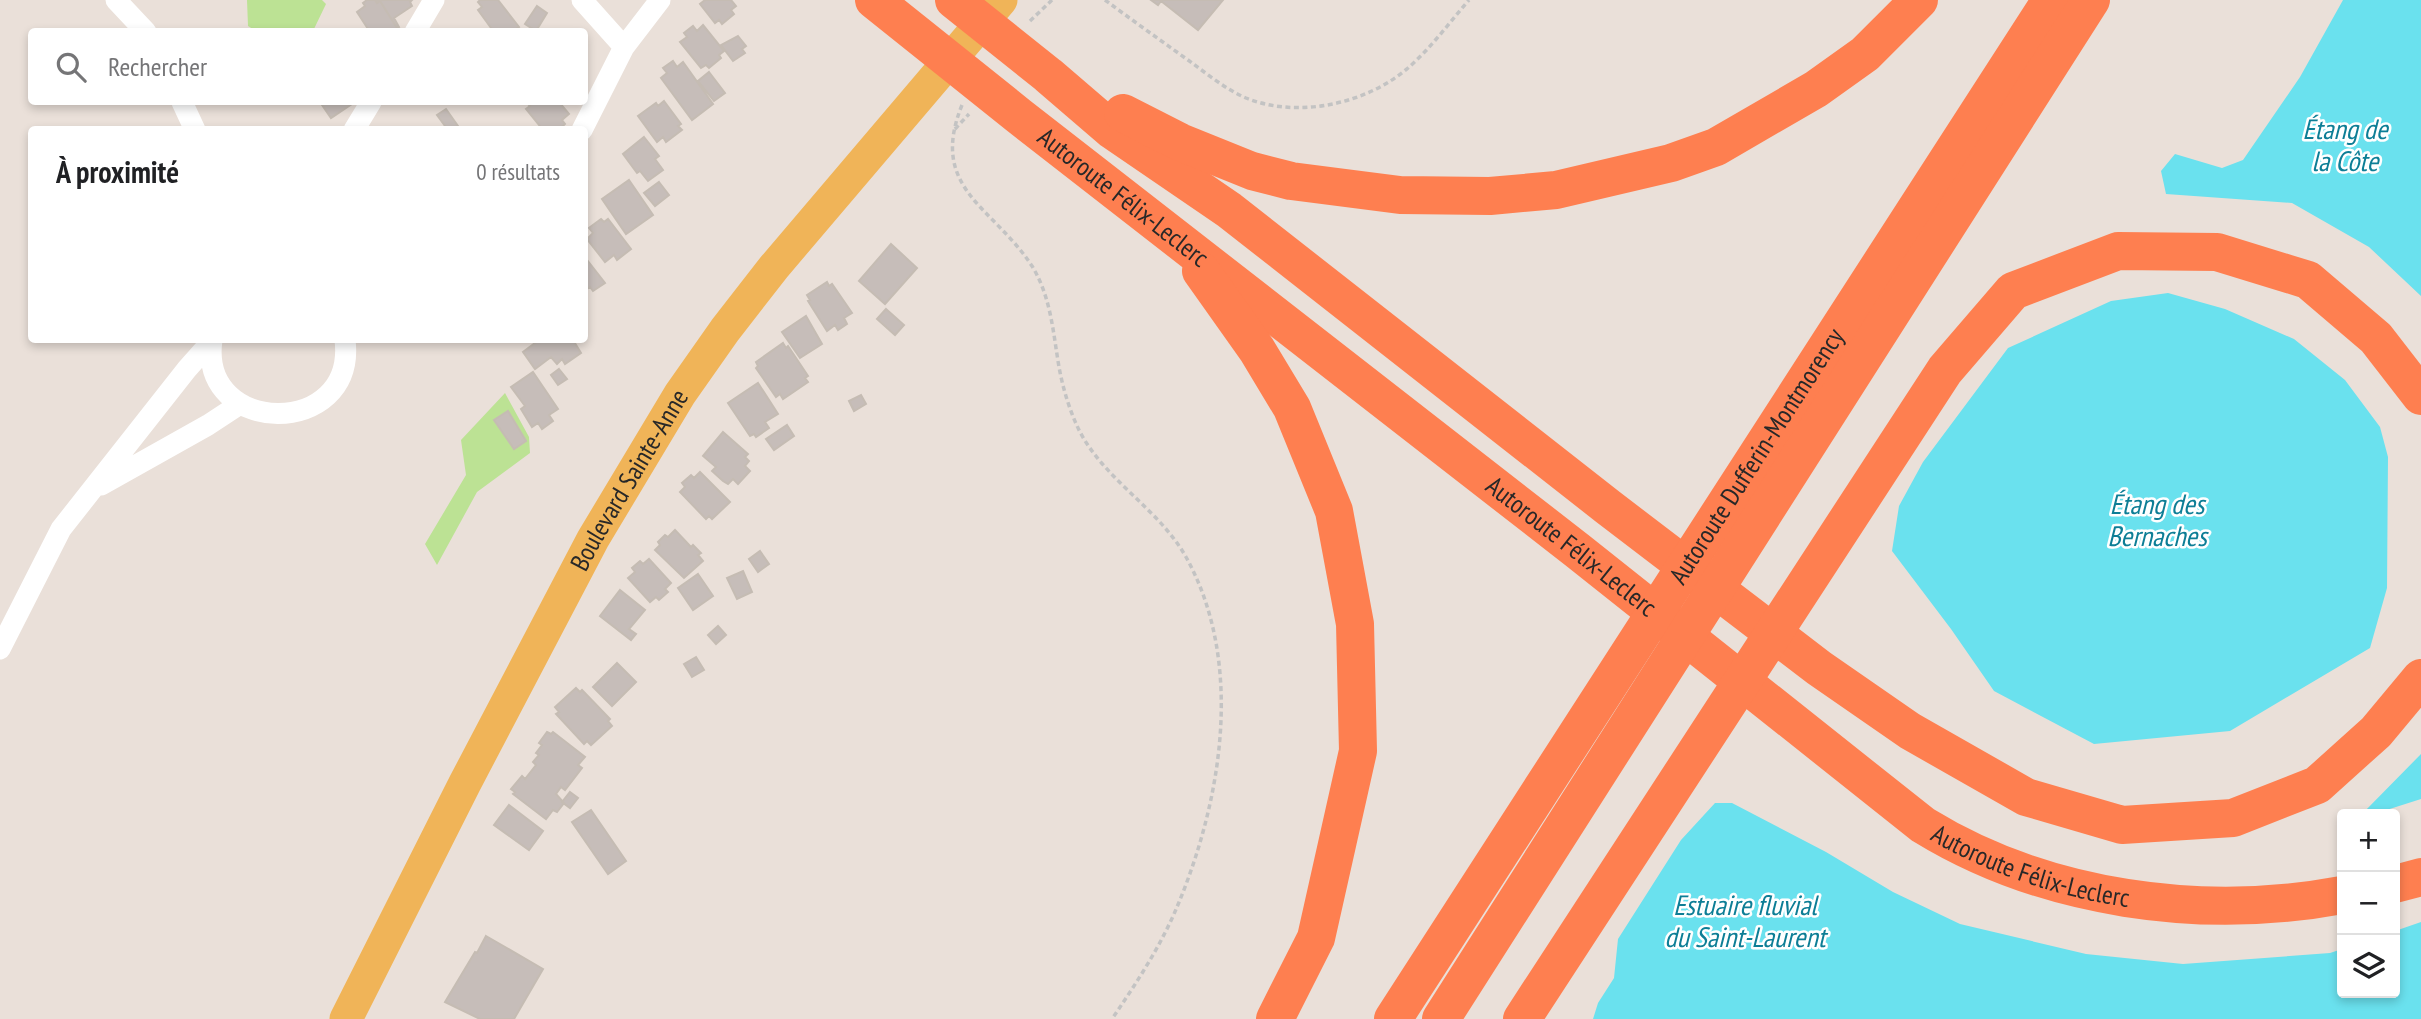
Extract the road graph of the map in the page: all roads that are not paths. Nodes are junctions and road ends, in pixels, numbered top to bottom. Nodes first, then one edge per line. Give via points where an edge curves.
1 (116, 0) edge
2 (434, 0) edge
3 (582, 0) edge
4 (660, 0) edge
5 (874, 0) edge
6 (954, 0) edge
7 (1001, 0) edge
8 (1919, 0) edge
9 (2051, 0) edge
10 (2091, 0) edge
11 (142, 28) edge
12 (417, 28) edge
13 (624, 47) junction
14 (1048, 75) junction
15 (183, 105) edge
16 (369, 105) edge
17 (193, 126) edge
18 (356, 126) edge
19 (584, 126) edge
20 (1177, 238) junction
21 (209, 343) edge
22 (211, 343) edge
23 (345, 343) edge
24 (2421, 396) edge
25 (240, 404) junction
26 (93, 490) junction
27 (0, 649) edge
28 (2421, 678) edge
29 (2421, 877) edge
30 (2400, 883) edge
31 (2337, 896) edge
32 (346, 1019) edge
33 (1275, 1019) edge
34 (1393, 1019) edge
35 (1441, 1019) edge
36 (1522, 1019) edge

1 - 11 street
2 - 12 street
3 - 13 street
4 - 13 street
5 - 20 highway, Autoroute Félix-Leclerc
6 - 14 highway
7 - 32 main road, Boulevard Sainte-Anne via 774,267 680,394 593,539
8 - 14 highway via 1865,54 1816,89 1716,147 1671,163 1556,190 1490,196 1399,195 1291,181 1252,171 1161,133 1077,85
9 - 34 highway, Autoroute Dufferin-Montmorency
10 - 35 highway, Autoroute Dufferin-Montmorency
13 - 19 street
14 - 28 highway via 1112,130 1228,209 1819,668 1910,731 2026,797 2122,825 2233,818 2318,785 2376,732
15 - 17 street
16 - 18 street
20 - 31 highway, Autoroute Félix-Leclerc via 1923,825 1955,845 1999,864 2096,893 2145,902 2265,905
20 - 33 highway via 1257,350 1292,408 1335,511 1355,624 1358,751 1316,938
21 - 26 street
22 - 25 street via 217,377
23 - 25 street via 343,367 335,383 309,407 274,415
24 - 36 highway via 2376,338 2308,280 2217,252 2118,251 2013,292 1945,370
25 - 26 street
26 - 27 street via 61,529
29 - 30 highway

